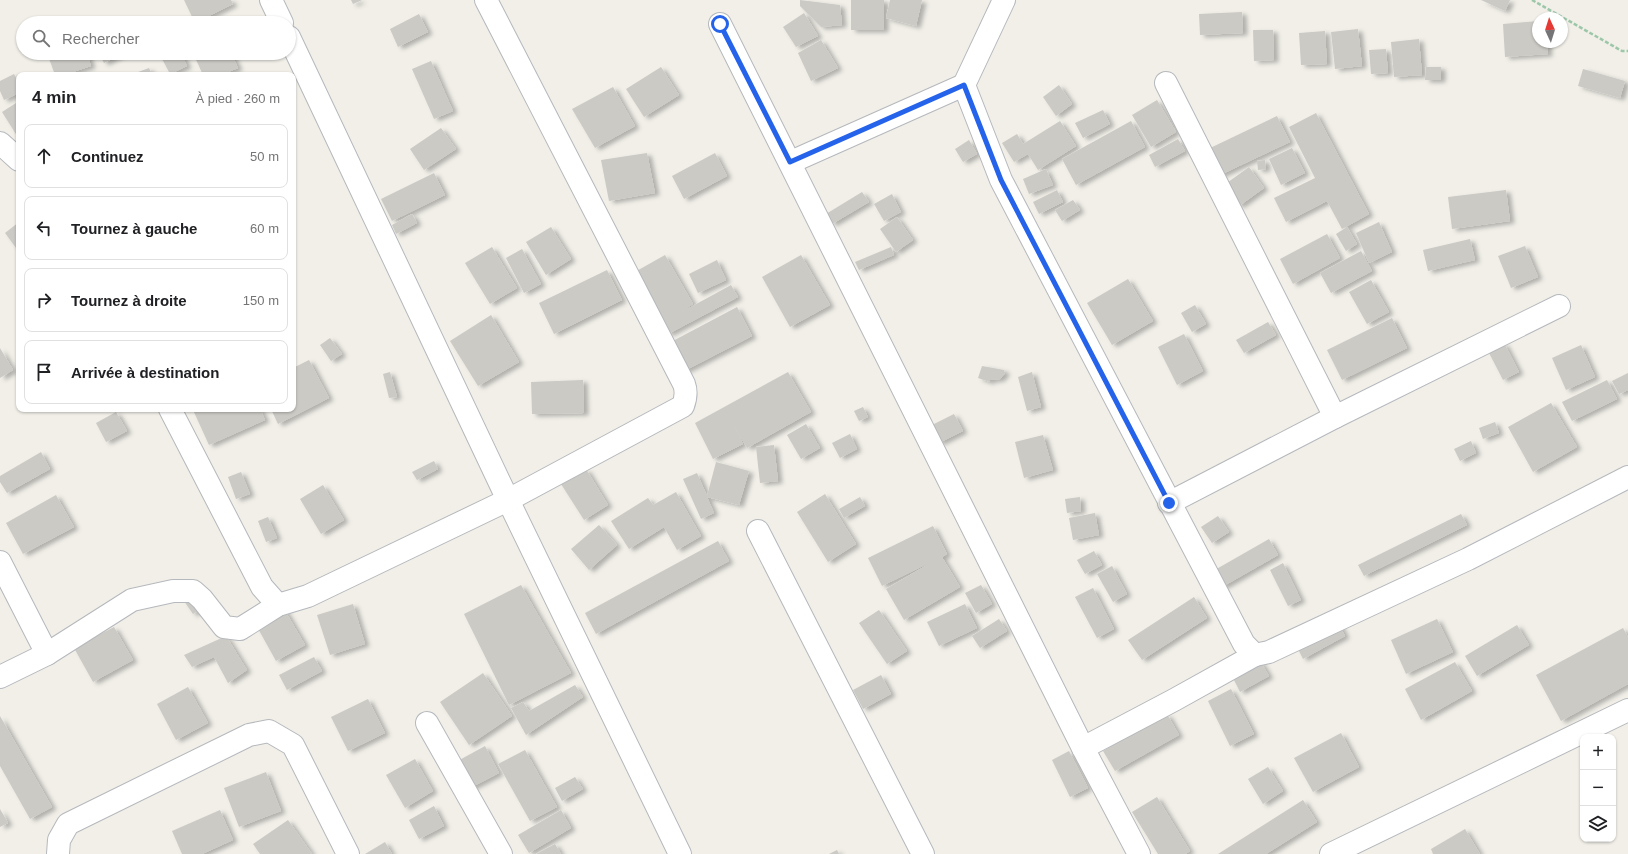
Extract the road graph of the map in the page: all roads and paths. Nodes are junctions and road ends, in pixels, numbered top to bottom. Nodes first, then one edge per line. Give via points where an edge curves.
1 (271, 0) edge
2 (486, 0) edge
3 (1004, 0) edge
4 (1532, 0) edge
5 (279, 16) edge
6 (720, 24) dead end
7 (1628, 51) edge
8 (296, 52) edge
9 (1166, 82) dead end
10 (964, 85) junction
11 (0, 143) edge
12 (16, 157) edge
13 (790, 162) junction
14 (1559, 306) dead end
15 (172, 412) edge
16 (1335, 417) junction
17 (1628, 477) edge
18 (508, 500) junction
19 (1169, 503) junction
20 (758, 531) dead end
21 (0, 562) edge
22 (278, 605) junction
23 (46, 654) junction
24 (1255, 655) junction
25 (0, 677) edge
26 (1628, 710) edge
27 (427, 723) dead end
28 (1083, 748) junction
29 (58, 854) edge
30 (348, 854) edge
31 (501, 854) edge
32 (680, 854) edge
33 (923, 854) edge
34 (1139, 854) edge
35 (1331, 854) edge

1 - 5 street
2 - 18 street via 686,392 683,406
3 - 10 street
4 - 7 path via 1622,51
6 - 13 street
8 - 18 street
9 - 16 street
10 - 13 street
10 - 19 street via 1001,180
11 - 12 street
13 - 28 street
14 - 16 street
15 - 22 street via 262,587
16 - 19 street
17 - 24 street via 1461,562 1269,652
18 - 22 street via 308,596
18 - 32 street
19 - 24 street via 1244,644
20 - 33 street
21 - 23 street
22 - 23 street via 240,629 224,627 193,591 173,590 132,600
23 - 25 street
24 - 28 street
26 - 35 street
27 - 31 street
28 - 34 street
29 - 30 street via 59,840 68,824 249,736 269,731 293,745

